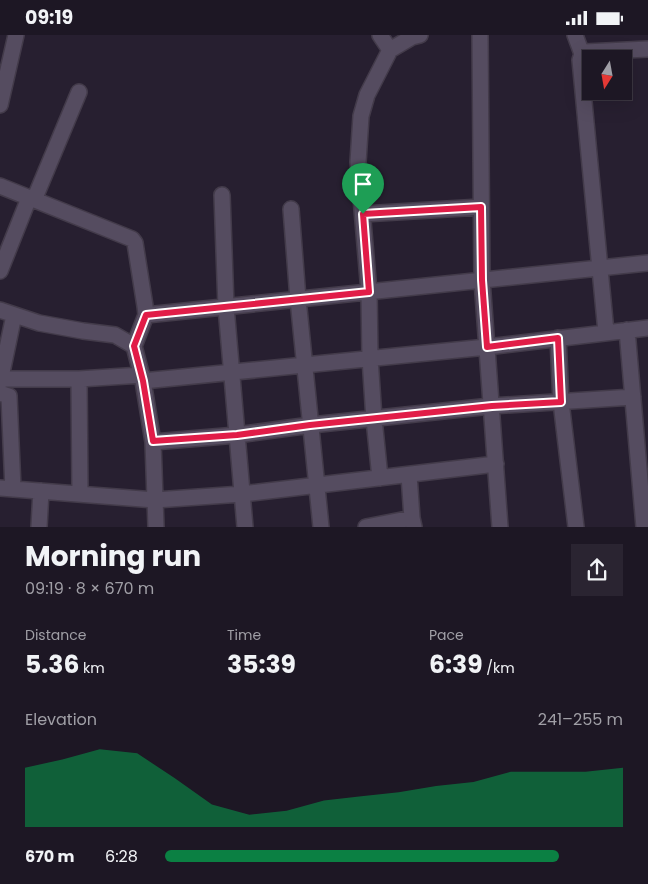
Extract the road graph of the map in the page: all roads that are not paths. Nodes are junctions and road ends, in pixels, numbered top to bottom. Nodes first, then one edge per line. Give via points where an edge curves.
1 (380, 35) edge
2 (420, 35) edge
3 (480, 35) edge
4 (575, 35) edge
5 (10, 41) edge
6 (648, 49) edge
7 (390, 50) junction
8 (627, 50) edge
9 (582, 55) joint
10 (582, 81) edge
11 (79, 92) dead end
12 (584, 100) edge
13 (0, 105) edge
14 (0, 187) edge
15 (222, 195) dead end
16 (32, 199) junction
17 (481, 207) junction
18 (291, 209) dead end
19 (363, 214) junction
20 (648, 263) edge
21 (600, 268) junction
22 (0, 271) edge
23 (482, 280) junction
24 (369, 292) junction
25 (298, 299) junction
26 (226, 307) junction
27 (7, 312) edge
28 (146, 315) junction
29 (648, 328) edge
30 (627, 330) junction
31 (606, 332) junction
32 (558, 338) junction
33 (134, 346) junction
34 (487, 347) junction
35 (370, 358) junction
36 (305, 365) junction
37 (231, 372) junction
38 (142, 378) junction
39 (79, 379) junction
40 (0, 380) edge
41 (0, 393) edge
42 (633, 397) junction
43 (561, 402) junction
44 (492, 406) junction
45 (374, 419) junction
46 (310, 425) junction
47 (237, 435) junction
48 (153, 441) junction
49 (496, 465) junction
50 (409, 475) junction
51 (380, 478) junction
52 (317, 486) junction
53 (6, 488) edge
54 (41, 491) junction
55 (80, 494) junction
56 (242, 494) junction
57 (155, 500) junction
58 (413, 522) edge
59 (39, 527) edge
60 (156, 527) edge
61 (245, 527) edge
62 (321, 527) edge
63 (366, 527) edge
64 (500, 527) edge
65 (576, 527) edge
66 (644, 527) edge

1 - 7 street
2 - 7 street
3 - 17 street
4 - 9 street
5 - 13 street
6 - 8 street
7 - 19 street via 367,95 361,116 358,162
9 - 10 street
11 - 16 street
12 - 21 street
14 - 16 street
15 - 26 street
16 - 22 street
16 - 28 street via 132,239
17 - 19 street
17 - 23 street
18 - 25 street
19 - 24 street
20 - 21 street
21 - 23 street
21 - 31 street
23 - 24 street
23 - 34 street
24 - 25 street
24 - 35 street
25 - 26 street
25 - 36 street
26 - 28 street
26 - 37 street
27 - 33 street via 39,323 115,335
27 - 40 street
28 - 33 street
29 - 30 street
30 - 31 street
30 - 42 street
31 - 32 street
32 - 34 street
32 - 43 street
33 - 38 street
34 - 35 street
34 - 44 street
35 - 36 street
35 - 45 street
36 - 37 street
36 - 46 street
37 - 38 street
37 - 47 street
38 - 39 street
38 - 48 street
39 - 40 street
39 - 55 street
41 - 53 street via 10,396
42 - 43 street
42 - 66 street
43 - 44 street
43 - 65 street
44 - 45 street
44 - 49 street
45 - 46 street
45 - 51 street
46 - 47 street
46 - 52 street
47 - 48 street
47 - 56 street
48 - 57 street
49 - 50 street
49 - 64 street
50 - 51 street
50 - 58 street
51 - 52 street
52 - 56 street
52 - 62 street
53 - 54 street
54 - 55 street
54 - 59 street
55 - 57 street
56 - 57 street
56 - 61 street
57 - 60 street
58 - 63 street

